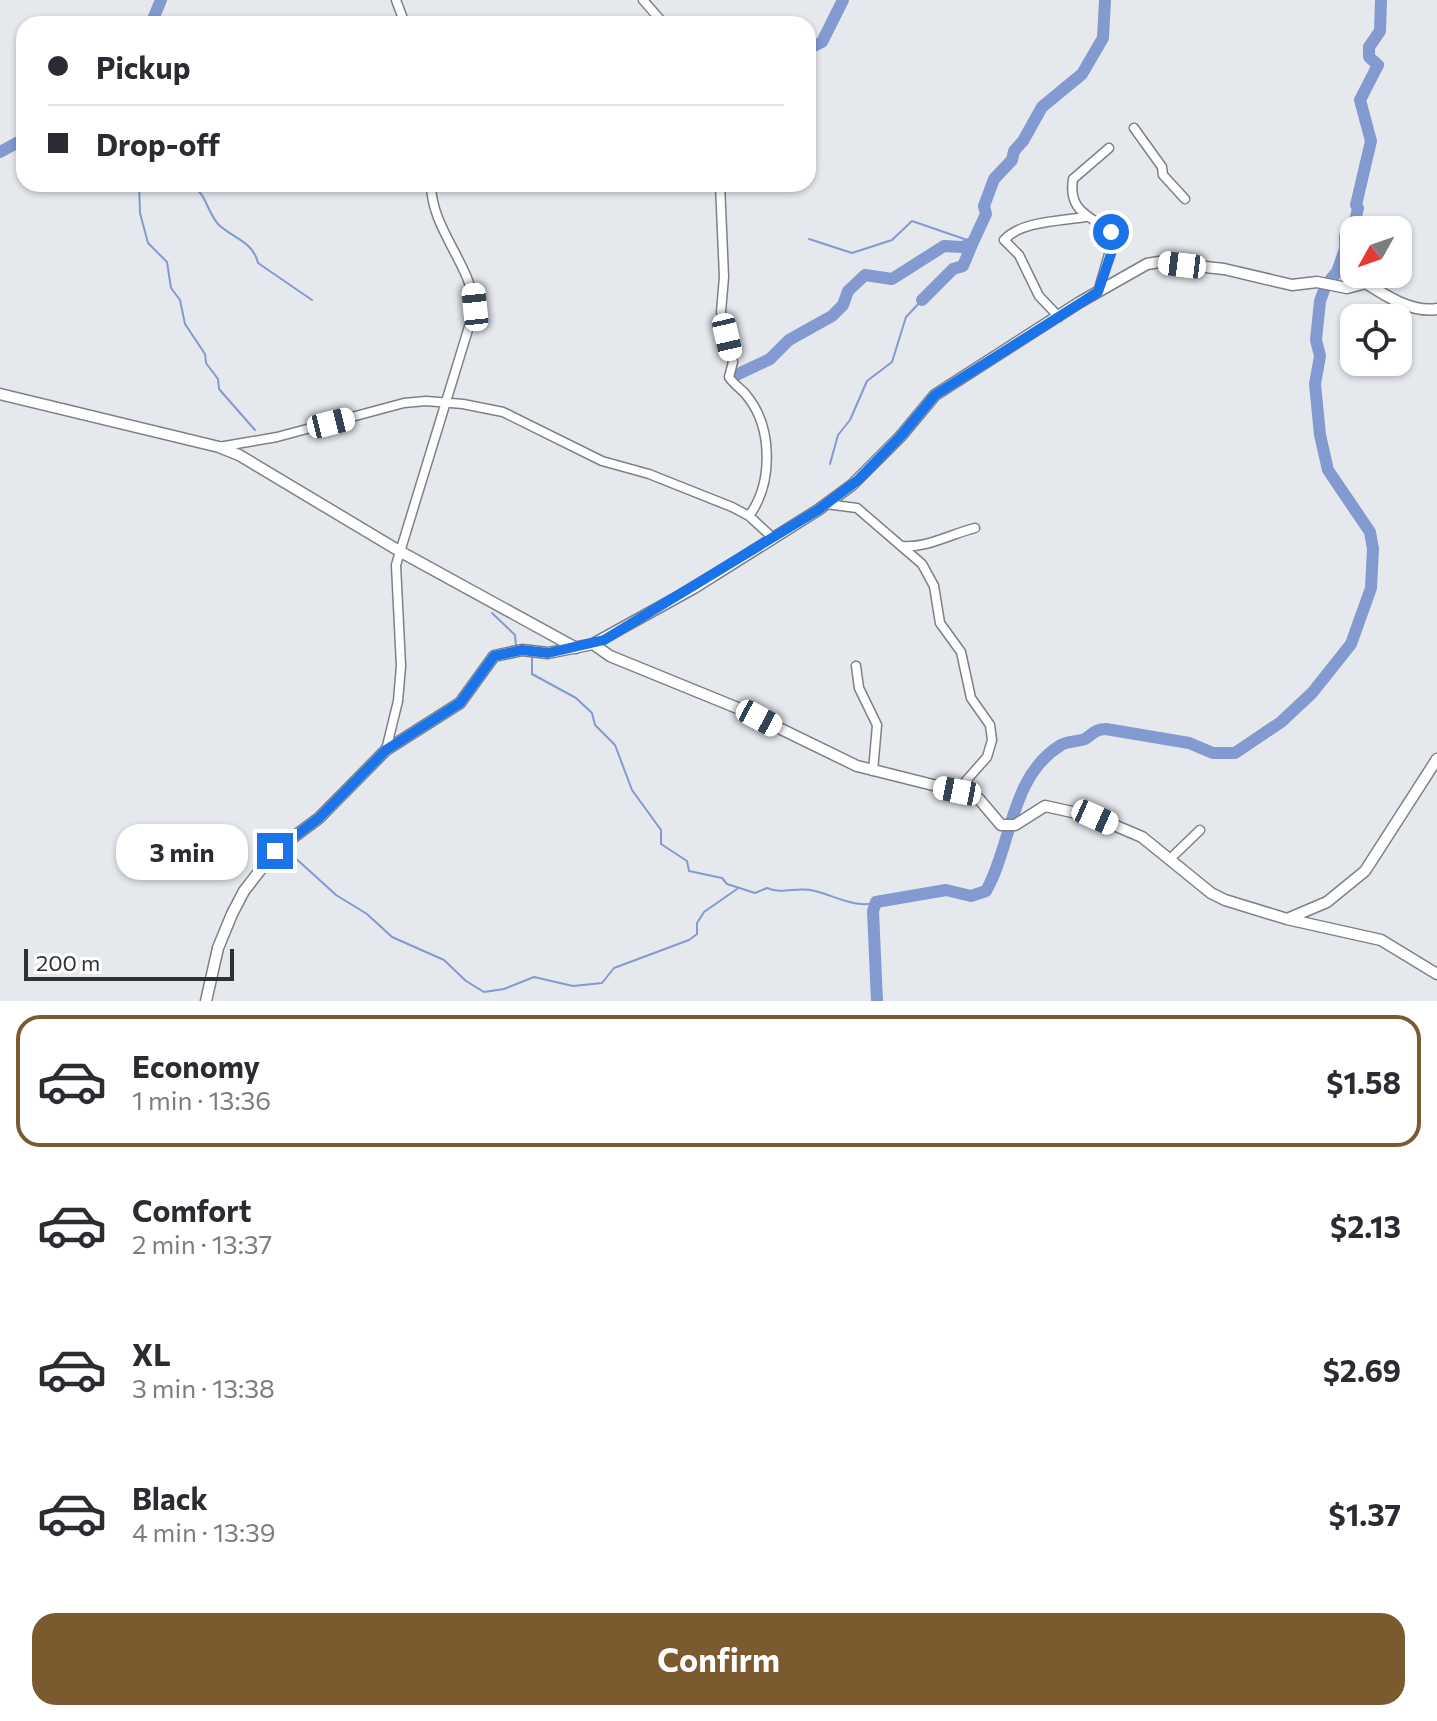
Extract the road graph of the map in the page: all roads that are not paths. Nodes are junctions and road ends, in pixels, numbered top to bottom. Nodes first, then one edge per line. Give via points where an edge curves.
1 (643, 0) edge
2 (657, 16) edge
3 (1134, 128) dead end
4 (1109, 148) dead end
5 (432, 192) edge
6 (720, 192) edge
7 (1185, 199) dead end
8 (1085, 217) junction
9 (1098, 292) junction
10 (1437, 309) edge
11 (1059, 317) junction
12 (0, 394) edge
13 (445, 402) junction
14 (219, 447) junction
15 (826, 504) junction
16 (749, 516) junction
17 (975, 528) dead end
18 (772, 537) junction
19 (903, 546) junction
20 (401, 552) junction
21 (593, 644) junction
22 (576, 648) junction
23 (856, 666) dead end
24 (386, 750) junction
25 (1437, 759) edge
26 (873, 771) junction
27 (957, 791) junction
28 (1200, 830) dead end
29 (1171, 858) junction
30 (1287, 919) junction
31 (1437, 974) edge
32 (206, 1001) edge

1 - 2 street
3 - 7 street
4 - 8 street via 1073,179 1074,196
5 - 13 street via 434,210 467,274 475,307
6 - 16 street via 721,312 733,362 729,377 750,401 766,440 762,493
8 - 9 street via 1114,237
8 - 11 street via 1036,225 1004,240 1019,255 1039,296
9 - 10 street via 1159,262 1224,269 1292,285 1317,282 1347,288 1366,283 1404,304
9 - 11 street
11 - 15 street via 930,399 869,469
12 - 14 street
13 - 14 street via 404,403
13 - 16 street via 503,412 602,461 649,474
13 - 20 street
14 - 20 street
15 - 18 street
15 - 19 street via 857,508
16 - 18 street
17 - 19 street via 926,545
18 - 21 street via 683,595
19 - 27 street via 934,586 940,623 961,652 971,698 990,725 987,757
20 - 22 street
20 - 24 street via 395,570 400,681
21 - 22 street
21 - 26 street
22 - 24 street via 494,656 460,703
23 - 26 street via 859,688 877,725
24 - 32 street via 319,818 275,851 244,891 223,933
25 - 30 street via 1365,871 1327,902
26 - 27 street
27 - 29 street via 979,799 1001,825 1015,825 1038,808 1054,806 1142,837
28 - 29 street
29 - 30 street via 1211,893
30 - 31 street via 1392,944

